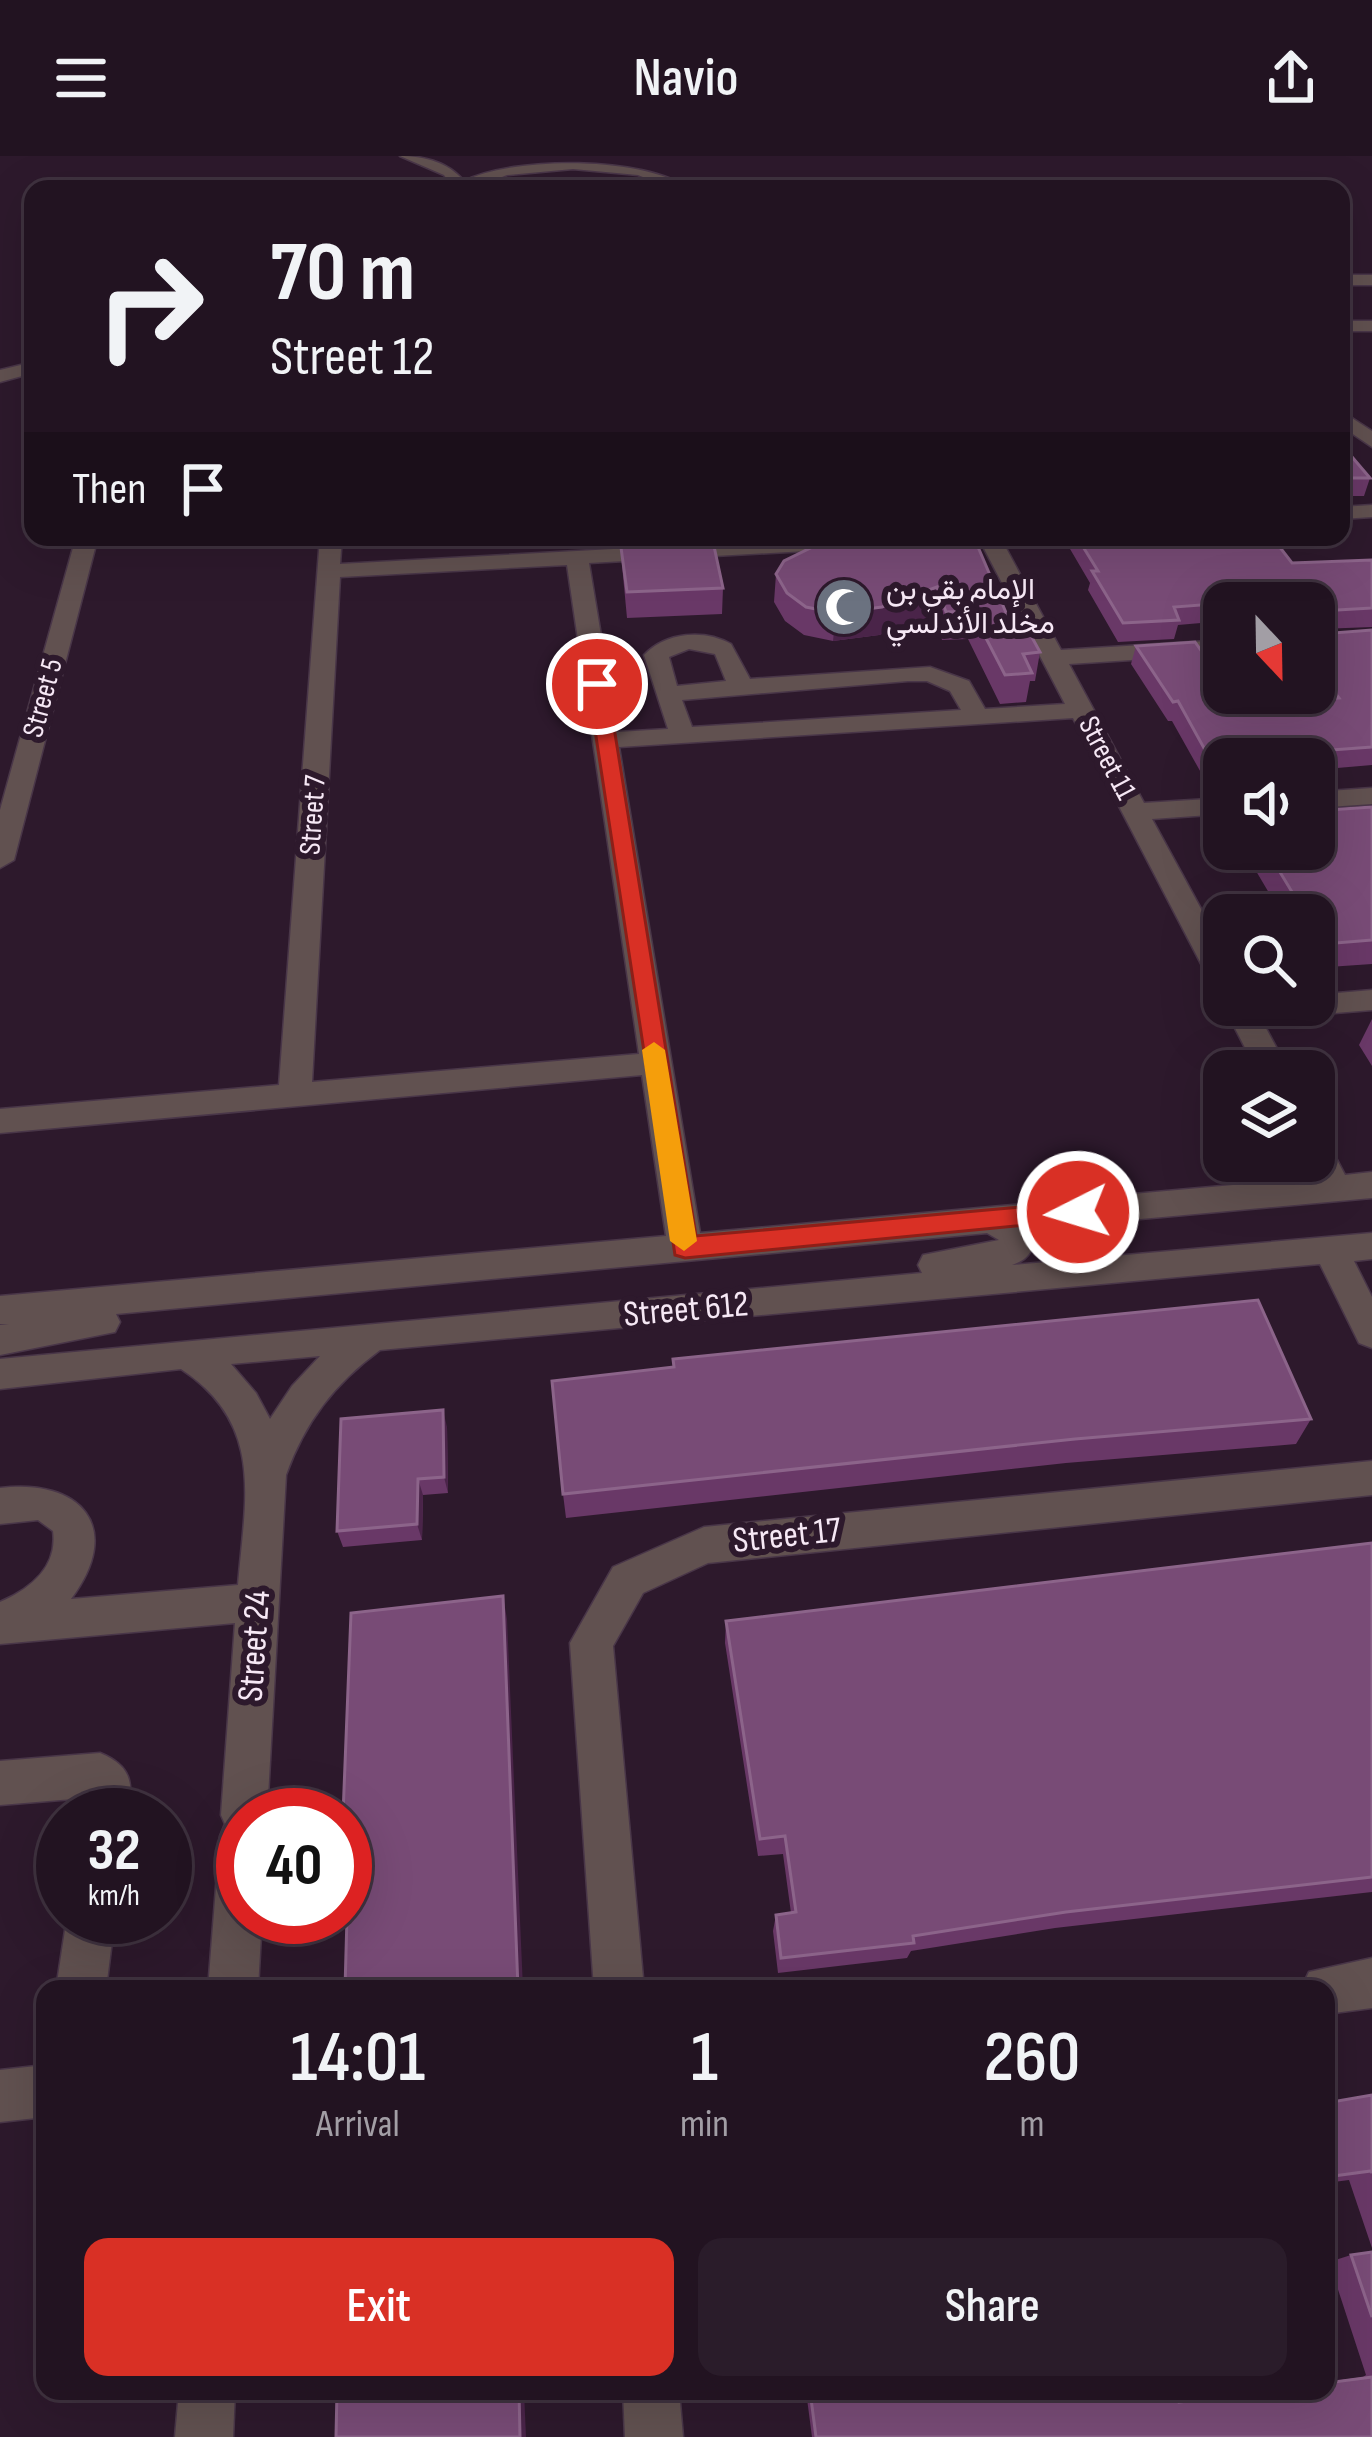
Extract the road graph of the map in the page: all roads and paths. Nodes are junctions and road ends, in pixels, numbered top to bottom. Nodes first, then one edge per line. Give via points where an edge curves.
1 (407, 156) edge
2 (514, 156) edge
3 (592, 156) edge
4 (580, 157) edge
5 (553, 158) edge
6 (684, 166) dead end
7 (455, 180) edge
8 (474, 180) edge
9 (673, 180) edge
10 (682, 180) edge
11 (85, 546) edge
12 (330, 546) edge
13 (790, 546) edge
14 (994, 546) edge
15 (577, 558) junction
16 (329, 571) junction
17 (1203, 648) edge
18 (1054, 658) junction
19 (740, 686) junction
20 (1078, 702) junction
21 (972, 707) junction
22 (676, 716) junction
23 (605, 732) junction
24 (32, 736) junction
25 (0, 739) edge
26 (1372, 796) edge
27 (1335, 799) edge
28 (1203, 807) edge
29 (1136, 812) junction
30 (0, 860) edge
31 (1203, 939) edge
32 (1372, 1000) edge
33 (1335, 1003) edge
34 (656, 1063) junction
35 (295, 1093) junction
36 (0, 1121) edge
37 (1331, 1182) edge
38 (1372, 1185) edge
39 (1335, 1189) junction
40 (992, 1220) junction
41 (1372, 1246) edge
42 (685, 1248) junction
43 (1331, 1250) junction
44 (221, 1290) junction
45 (726, 1307) junction
46 (0, 1310) edge
47 (1372, 1333) edge
48 (370, 1337) junction
49 (0, 1340) edge
50 (188, 1353) junction
51 (0, 1375) edge
52 (266, 1477) junction
53 (1372, 1478) edge
54 (0, 1506) edge
55 (258, 1602) junction
56 (0, 1622) edge
57 (0, 1783) edge
58 (109, 1788) edge
59 (246, 1788) edge
60 (87, 1944) edge
61 (236, 1944) edge
62 (82, 1980) edge
63 (234, 1980) edge
64 (618, 1980) edge
65 (1372, 1983) edge
66 (1335, 1988) edge
67 (36, 2092) edge
68 (0, 2096) edge
69 (206, 2400) edge
70 (651, 2400) edge
71 (204, 2437) edge
72 (654, 2437) edge

1 - 7 street
2 - 5 street
3 - 4 street
4 - 5 street
4 - 9 street via 638,164
5 - 8 street via 494,168
6 - 10 street
11 - 24 street, Street 5
12 - 16 street, Street 7
13 - 15 street
14 - 18 street, Street 11
15 - 16 street
15 - 23 street
16 - 35 street, Street 7
17 - 18 street
18 - 20 street, Street 11
19 - 21 street via 930,674 960,686
19 - 22 street
19 - 22 street via 717,644 661,649 656,655
20 - 21 street
20 - 29 street, Street 11
21 - 22 street via 694,736
22 - 23 street
23 - 34 street
24 - 25 street
24 - 30 street, Street 5
26 - 27 street
28 - 29 street
29 - 31 street, Street 11
32 - 33 street
34 - 35 street
34 - 42 street
35 - 36 street
37 - 39 street
38 - 39 street, Street 612
39 - 40 street, Street 612
40 - 42 street, Street 612
40 - 45 street via 1016,1233 1016,1247
41 - 43 street, Street 612
42 - 44 street, Street 612
43 - 45 street, Street 612
43 - 47 street
44 - 46 street, Street 612
44 - 49 street
45 - 48 street, Street 612
48 - 50 street, Street 612
48 - 52 street, Street 24 via 302,1397
50 - 51 street, Street 612
50 - 52 street, Street 24 via 244,1403
52 - 55 street, Street 24
53 - 64 street, Street 17 via 704,1545 628,1580 591,1642
54 - 56 street via 53,1508 75,1547 51,1597
55 - 56 street
55 - 59 street, Street 24
57 - 58 street via 100,1775
60 - 62 street
61 - 63 street
65 - 66 street
67 - 68 street
69 - 71 street
70 - 72 street

